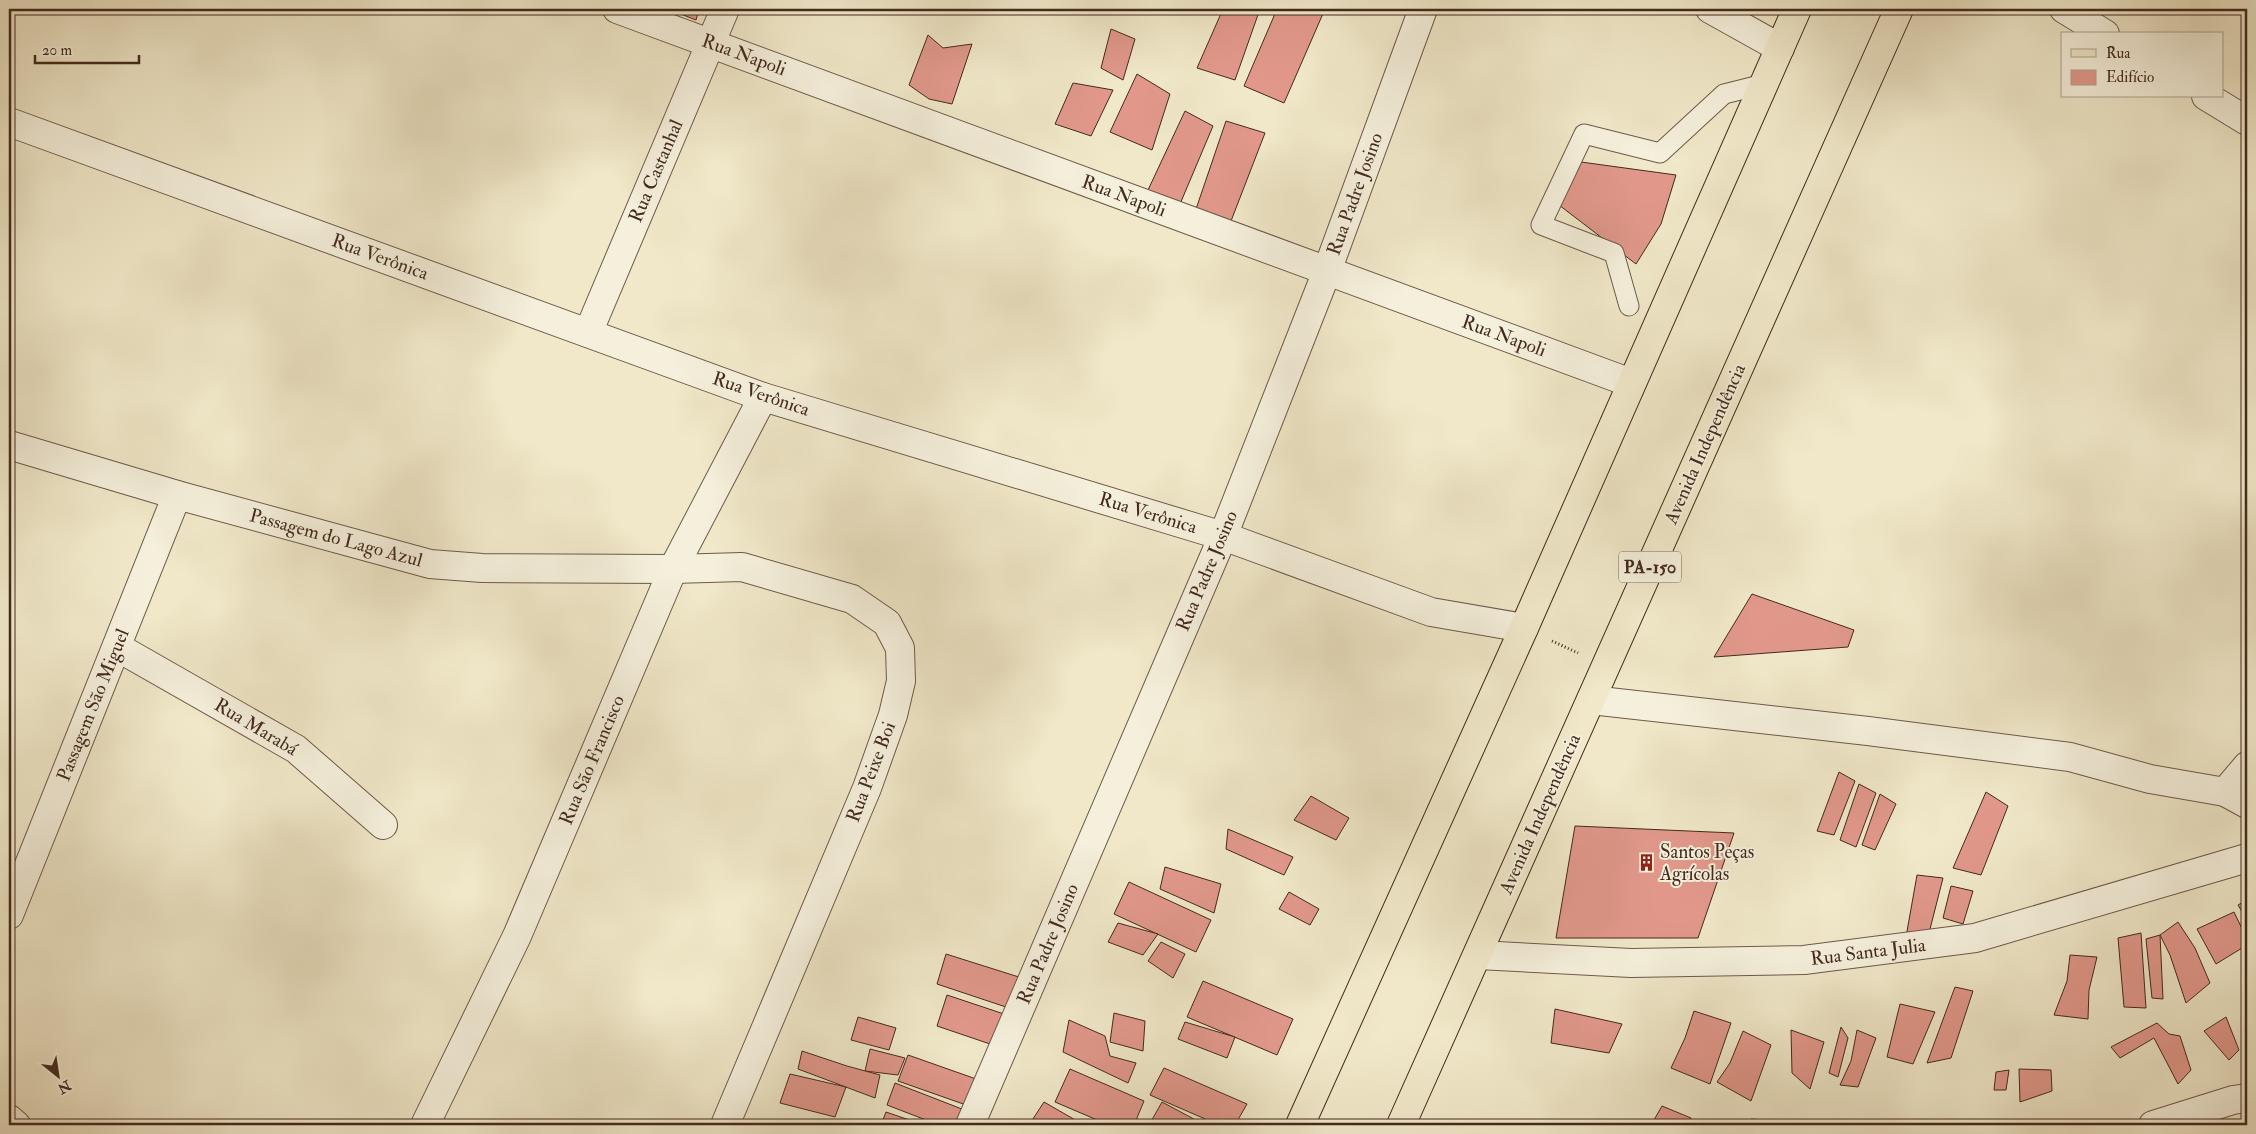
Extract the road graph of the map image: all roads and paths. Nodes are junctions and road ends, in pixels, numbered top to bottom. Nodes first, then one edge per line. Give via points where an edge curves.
1 (617, 9) edge
2 (725, 9) edge
3 (1423, 9) edge
4 (1710, 9) edge
5 (1797, 9) edge
6 (1899, 9) edge
7 (2064, 9) edge
8 (2102, 32) edge
9 (710, 43) junction
10 (1780, 48) junction
11 (1764, 84) junction
12 (2209, 98) edge
13 (2247, 121) edge
14 (9, 122) edge
15 (1327, 271) junction
16 (1629, 306) dead end
17 (588, 333) junction
18 (1631, 382) junction
19 (763, 397) junction
20 (9, 445) edge
21 (177, 495) junction
22 (1223, 536) junction
23 (673, 569) junction
24 (1535, 633) junction
25 (117, 647) junction
26 (1586, 657) dead end
27 (1590, 700) junction
28 (2247, 766) edge
29 (2236, 798) edge
30 (383, 825) dead end
31 (2247, 858) edge
32 (9, 915) edge
33 (1478, 956) junction
34 (2247, 1098) edge
35 (9, 1119) edge
36 (16, 1125) edge
37 (426, 1125) edge
38 (725, 1125) edge
39 (970, 1125) edge
40 (1300, 1125) edge
41 (1401, 1125) edge
42 (2153, 1125) edge

1 - 9 street, Rua Napoli
2 - 9 street, Rua Castanhal
3 - 15 street, Rua Padre Josino
4 - 10 street
5 - 10 main road
6 - 27 main road, Avenida Independência / PA-150
7 - 8 street
9 - 15 street, Rua Napoli
9 - 17 street, Rua Castanhal
10 - 11 main road
11 - 16 lane via 1724,94 1660,153 1584,134 1541,225 1614,253
11 - 18 main road
12 - 13 street
14 - 17 street, Rua Verônica
15 - 18 street, Rua Napoli
15 - 22 street, Rua Padre Josino
17 - 19 street, Rua Verônica
18 - 24 main road
19 - 22 street, Rua Verônica
19 - 23 street, Rua São Francisco
20 - 21 street, Passagem do Lago Azul
21 - 23 street, Passagem do Lago Azul via 430,564 482,568
21 - 25 street, Passagem São Miguel
22 - 24 street, Rua Verônica via 1431,612
22 - 39 street, Rua Padre Josino
23 - 37 street, Rua São Francisco via 517,936
23 - 38 street, Rua Peixe Boi via 742,567 852,599 887,623 900,648 901,681 867,788
24 - 26 path
24 - 40 main road
25 - 30 street, Rua Marabá via 296,749
25 - 32 street, Passagem São Miguel
27 - 29 street via 2070,758
27 - 33 main road, Avenida Independência / PA-150
28 - 29 street
31 - 33 street, Rua Santa Julia via 1974,938 1804,960 1631,963
33 - 41 main road, Avenida Independência / PA-150
34 - 42 street
35 - 36 street

